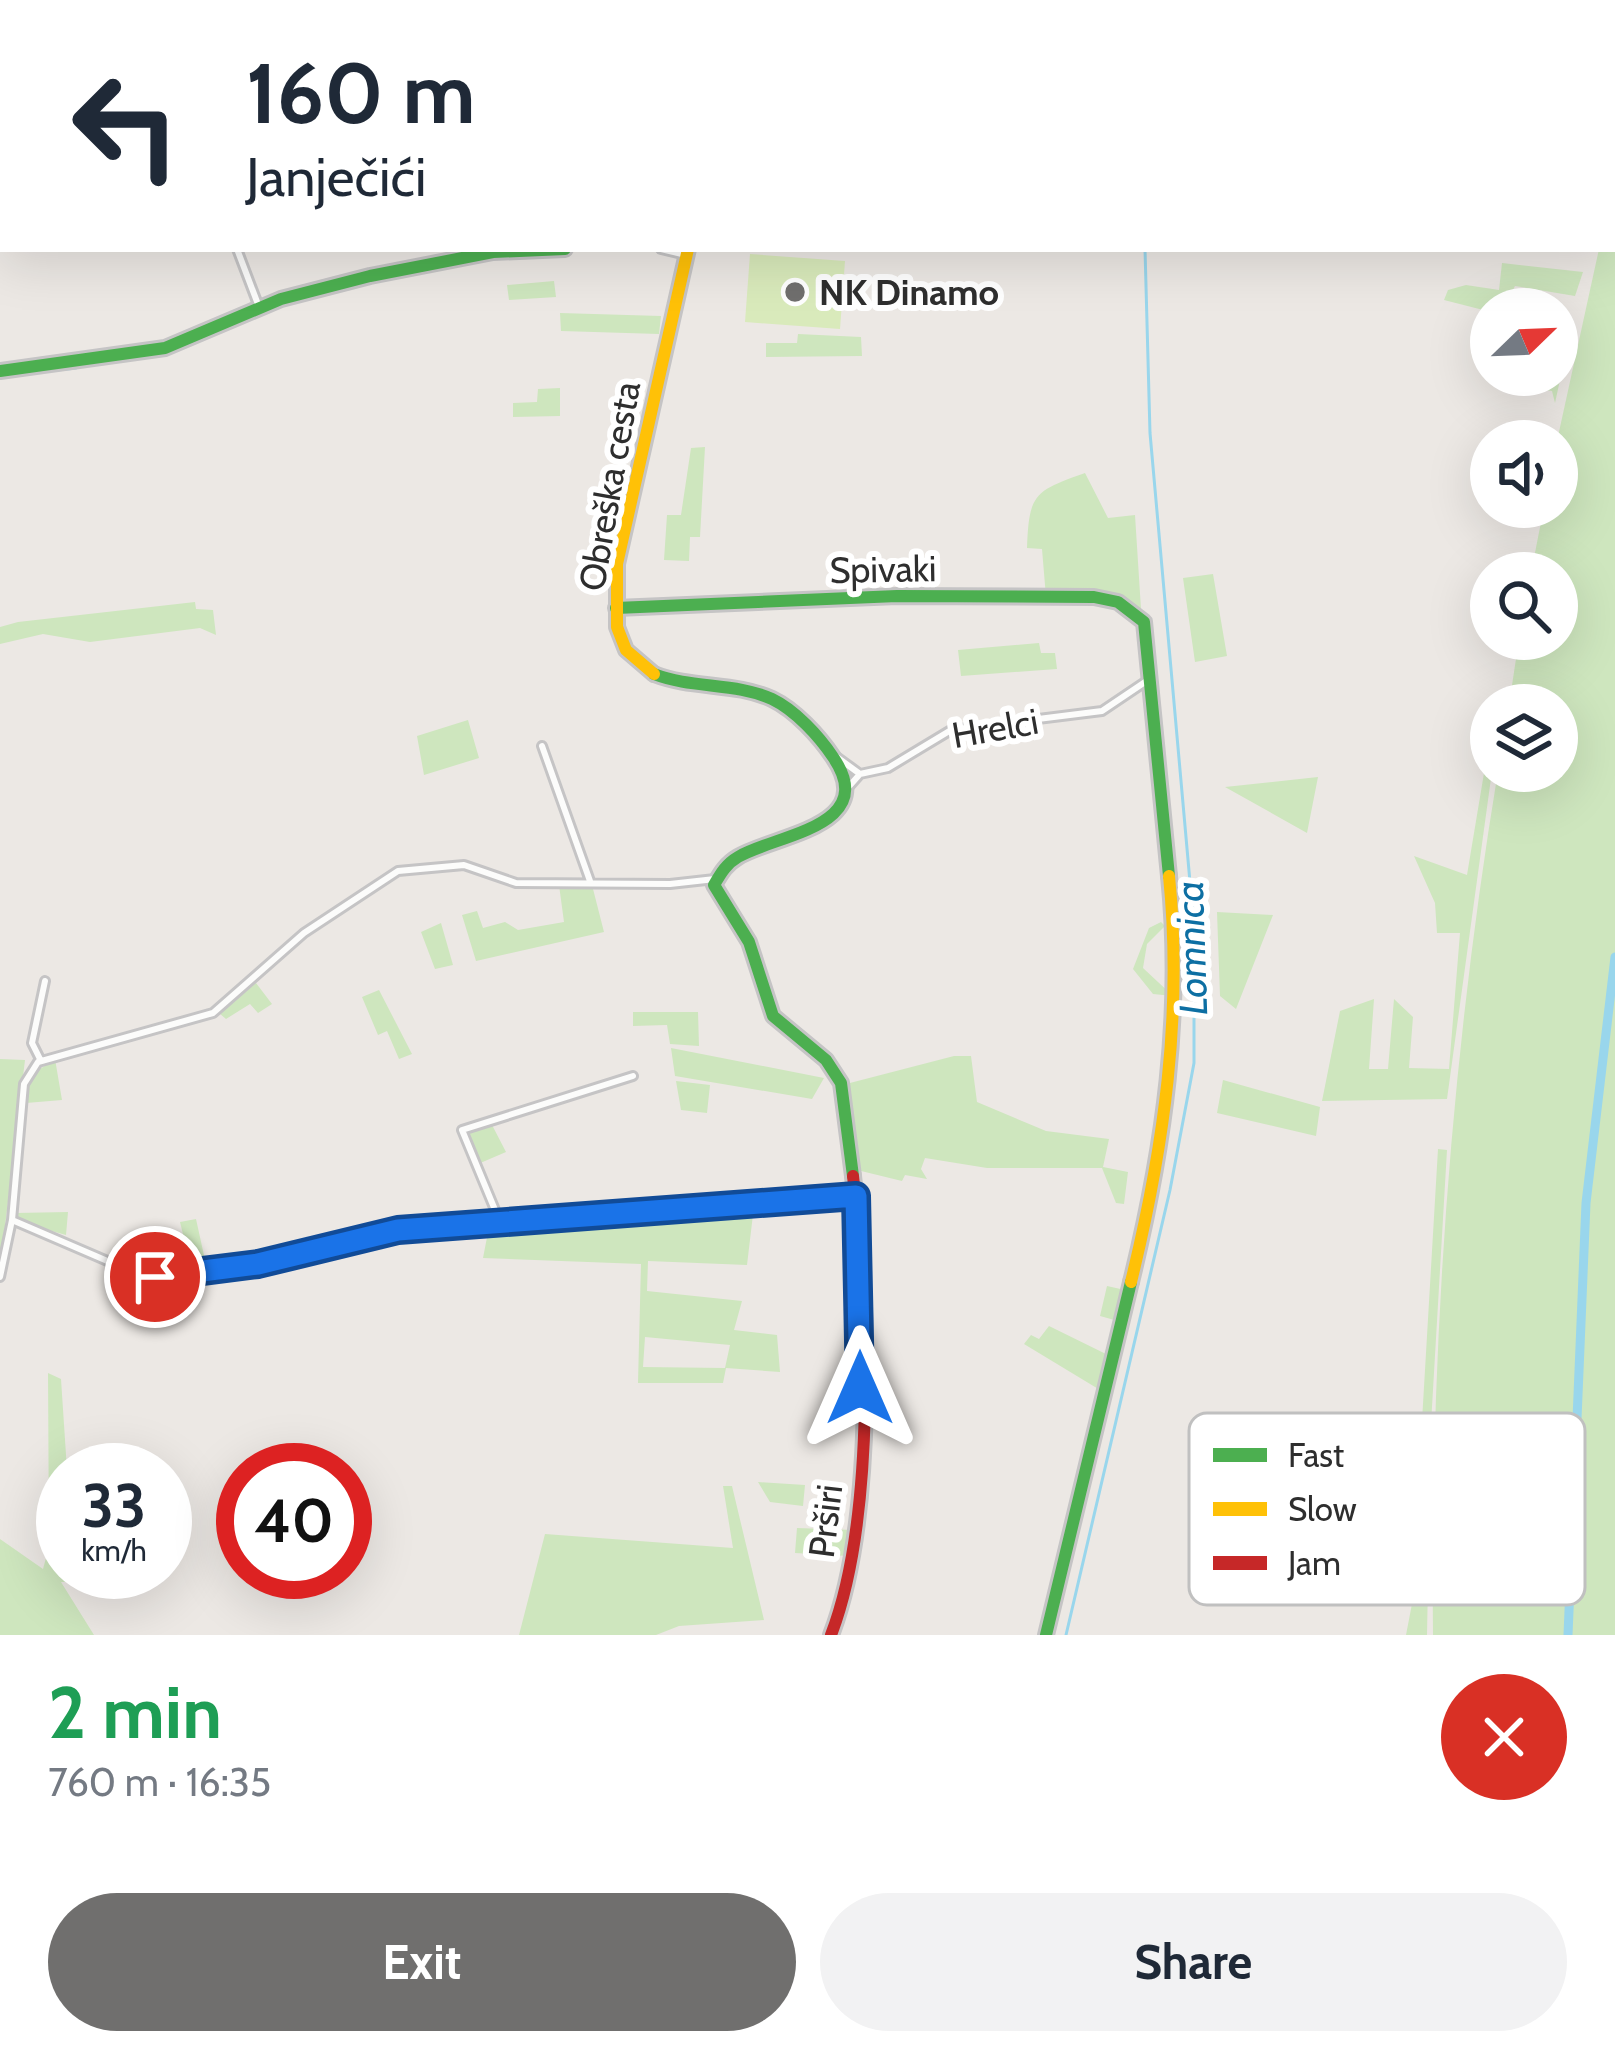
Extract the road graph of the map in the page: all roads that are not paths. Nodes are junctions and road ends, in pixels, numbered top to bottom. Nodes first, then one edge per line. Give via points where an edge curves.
1 (238, 252) edge
2 (488, 252) edge
3 (687, 252) edge
4 (259, 307) junction
5 (0, 371) edge
6 (616, 608) junction
7 (1150, 677) junction
8 (542, 746) dead end
9 (833, 754) junction
10 (860, 774) junction
11 (844, 793) junction
12 (715, 879) junction
13 (590, 881) junction
14 (46, 981) dead end
15 (41, 1061) junction
16 (632, 1076) dead end
17 (856, 1196) junction
18 (12, 1220) junction
19 (500, 1222) junction
20 (0, 1277) edge
21 (831, 1635) edge
22 (1046, 1635) edge

1 - 4 street
2 - 4 street
3 - 6 street, Obreška cesta via 617,569
4 - 5 street via 165,348
6 - 7 street, Spivaki via 1094,597 1118,602 1144,622
6 - 9 street, Obreška cesta via 620,637 638,662 693,686 771,699
7 - 10 street, Hrelci via 1102,711 960,728 888,768
7 - 22 street via 1176,946 1171,1079 1149,1209
8 - 13 street
9 - 10 street
9 - 11 street
10 - 11 street, Hrelci
11 - 12 street via 819,825 748,853
12 - 13 street
12 - 17 street via 720,903 749,942 773,1016 837,1074
13 - 15 street via 510,882 456,864 398,871 304,933 225,1007
14 - 15 street via 32,1043
15 - 18 street via 24,1084
16 - 19 street via 462,1130
17 - 19 street
17 - 21 street, Prširi via 861,1503
18 - 19 street via 140,1275 176,1277 374,1234
18 - 20 street

